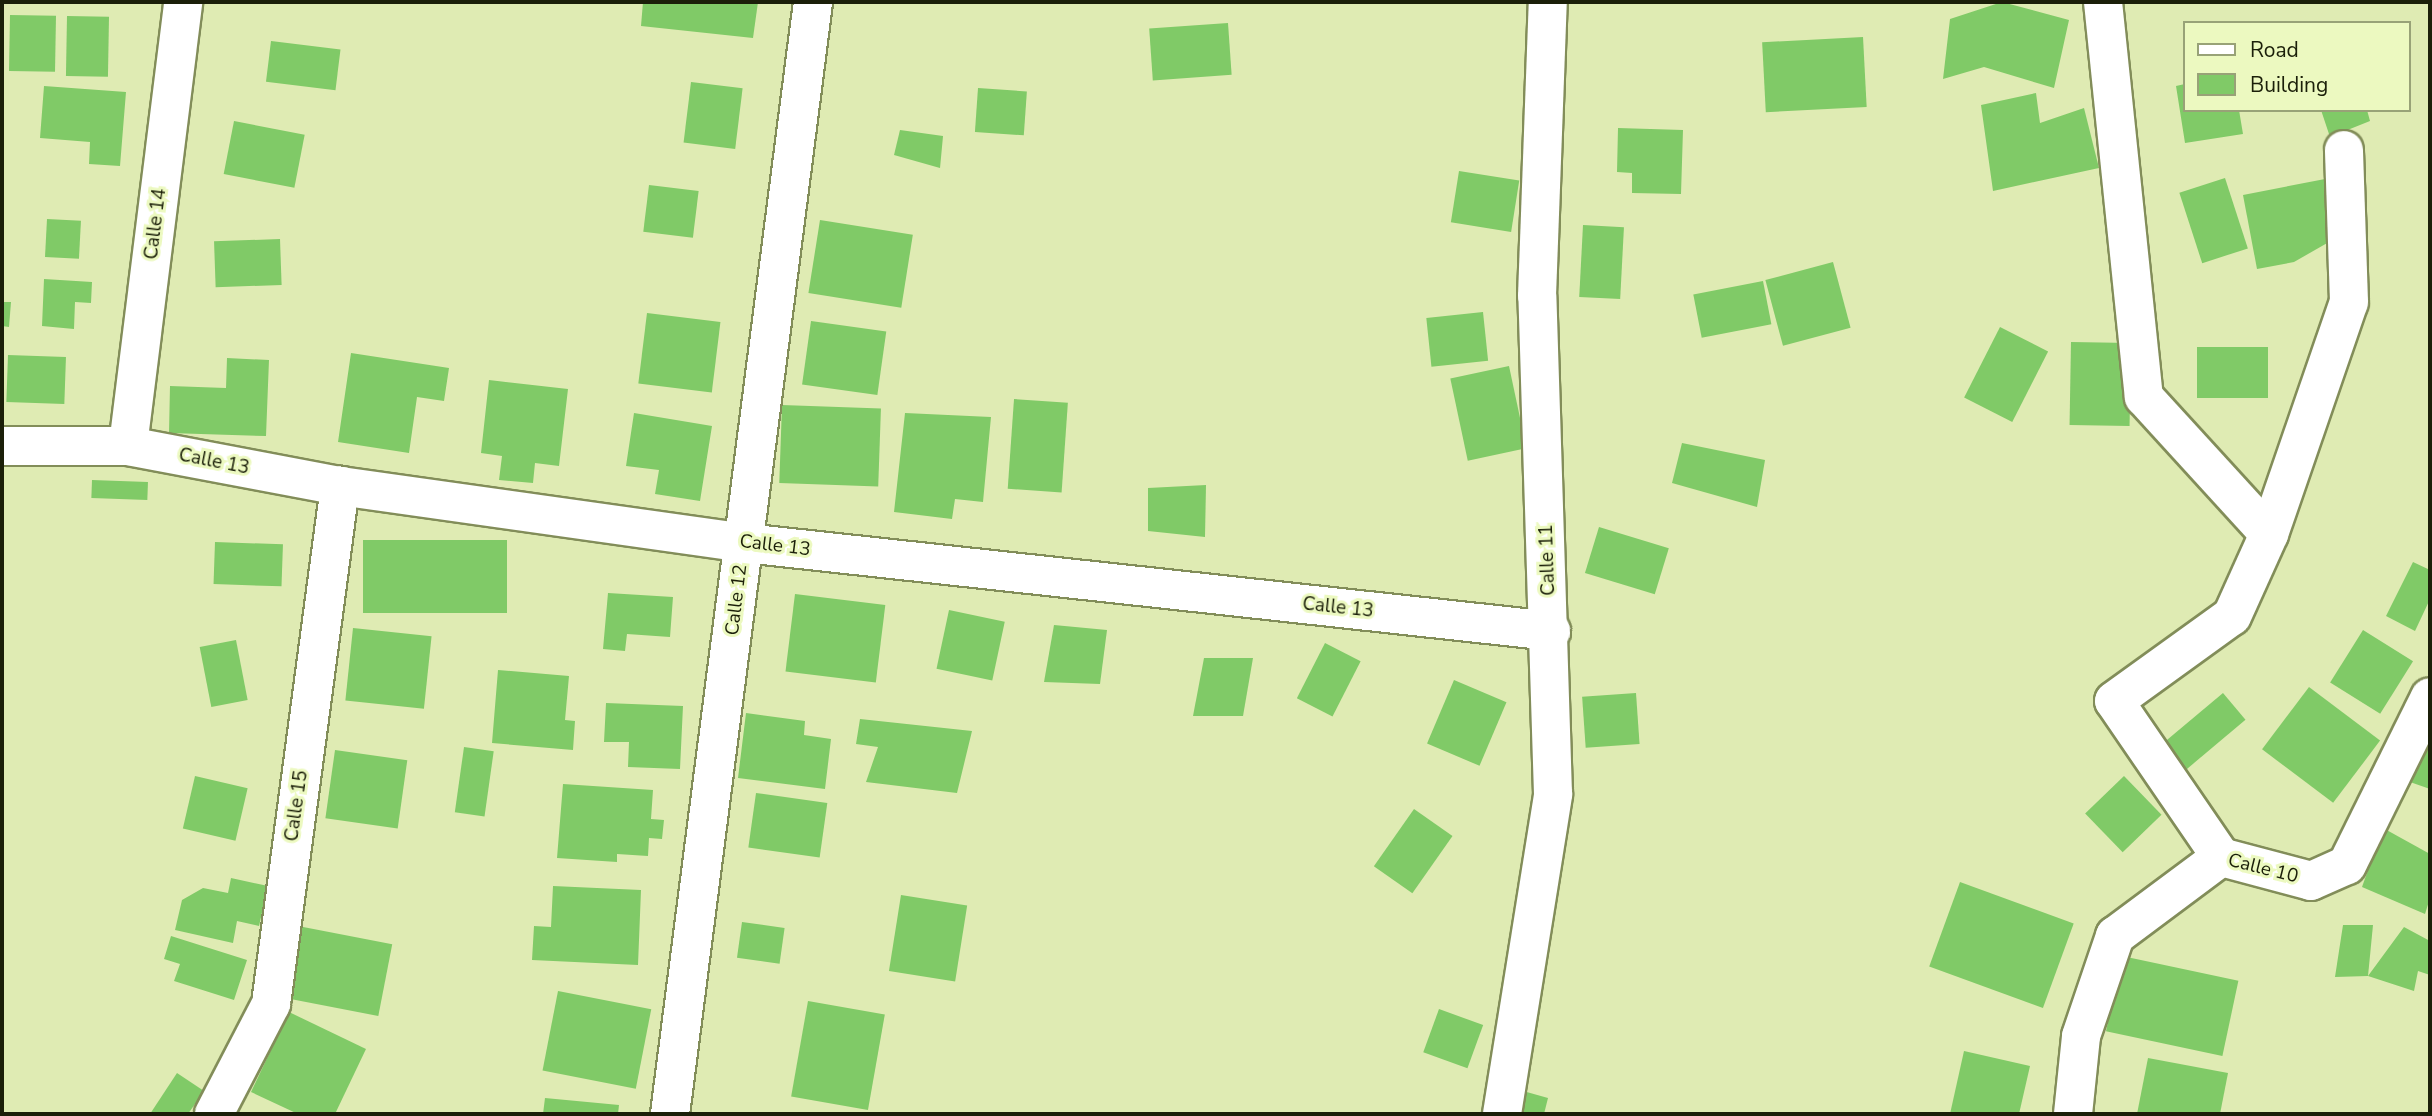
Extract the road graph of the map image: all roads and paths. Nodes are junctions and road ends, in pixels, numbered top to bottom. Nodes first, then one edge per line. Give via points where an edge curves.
1 (183, 2) edge
2 (813, 2) edge
3 (1548, 2) edge
4 (2103, 2) edge
5 (2344, 150) dead end
6 (2, 446) edge
7 (128, 446) junction
8 (340, 486) junction
9 (2269, 534) junction
10 (745, 543) junction
11 (1551, 631) junction
12 (2430, 697) edge
13 (2221, 857) junction
14 (214, 1114) edge
15 (670, 1114) edge
16 (1502, 1114) edge
17 (2073, 1114) edge

1 - 7 street, Calle 14
2 - 10 street, Calle 12
3 - 11 street, Calle 11 via 1536,296
4 - 9 street via 2144,397
5 - 9 street via 2349,302
6 - 7 street, Calle 13
7 - 8 street, Calle 13
8 - 10 street, Calle 13
8 - 14 street, Calle 15 via 271,1004
9 - 13 street via 2232,616 2114,702
10 - 11 street, Calle 13
10 - 15 street, Calle 12
11 - 16 street, Calle 11 via 1553,794
12 - 13 street, Calle 10 via 2347,865 2311,881
13 - 17 street, Calle 10 via 2115,936 2081,1036

